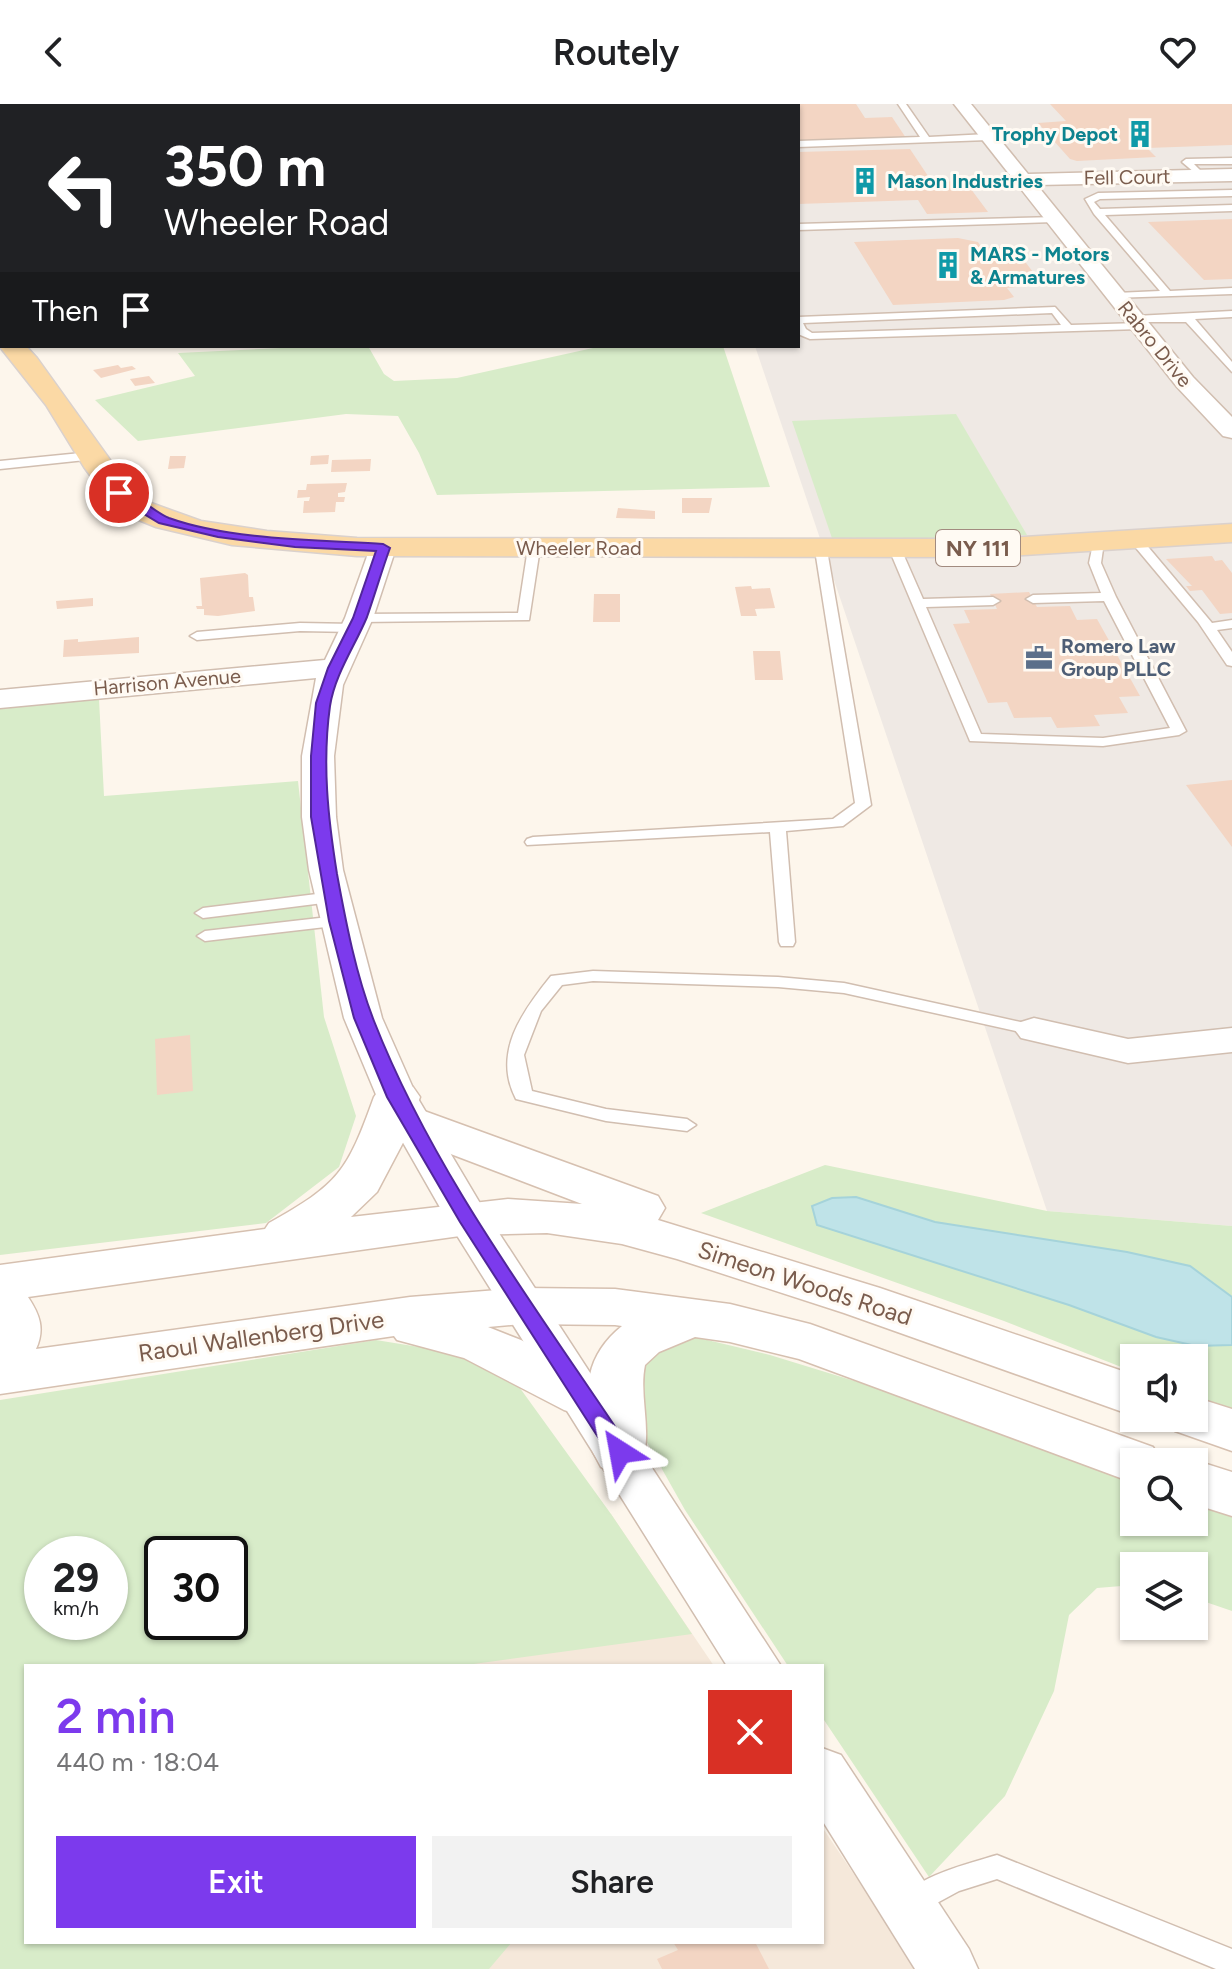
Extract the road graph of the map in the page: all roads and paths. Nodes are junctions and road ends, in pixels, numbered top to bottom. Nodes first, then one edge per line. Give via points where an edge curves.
1 (902, 104) edge
2 (962, 104) edge
3 (988, 137) junction
4 (926, 139) junction
5 (800, 144) edge
6 (1232, 161) edge
7 (1201, 175) junction
8 (1232, 175) edge
9 (1022, 180) junction
10 (1232, 193) edge
11 (1232, 208) edge
12 (1097, 212) junction
13 (1054, 219) junction
14 (800, 227) edge
15 (1232, 291) edge
16 (1168, 294) junction
17 (1116, 296) junction
18 (1232, 314) edge
19 (1178, 317) junction
20 (800, 321) edge
21 (1137, 322) junction
22 (800, 328) edge
23 (1068, 328) junction
24 (14, 348) edge
25 (1232, 369) edge
26 (1229, 425) edge
27 (91, 456) junction
28 (0, 465) edge
29 (1232, 533) edge
30 (1135, 539) junction
31 (1098, 542) junction
32 (383, 548) junction
33 (534, 548) junction
34 (895, 549) junction
35 (821, 550) junction
36 (1109, 597) junction
37 (1033, 599) dead end
38 (993, 601) dead end
39 (919, 603) junction
40 (356, 623) junction
41 (1232, 624) edge
42 (1209, 627) junction
43 (197, 636) dead end
44 (1232, 662) edge
45 (335, 668) junction
46 (0, 699) edge
47 (778, 827) junction
48 (533, 842) dead end
49 (335, 909) junction
50 (203, 913) dead end
51 (205, 936) dead end
52 (787, 942) dead end
53 (1034, 1030) joint
54 (1232, 1040) edge
55 (404, 1109) junction
56 (687, 1125) dead end
57 (467, 1218) junction
58 (264, 1247) junction
59 (0, 1283) edge
60 (831, 1290) junction
61 (0, 1297) edge
62 (522, 1306) junction
63 (695, 1317) junction
64 (373, 1320) junction
65 (0, 1363) edge
66 (0, 1374) edge
67 (1120, 1391) edge
68 (583, 1396) junction
69 (1208, 1422) edge
70 (1232, 1430) edge
71 (620, 1452) junction
72 (1120, 1457) edge
73 (1208, 1486) edge
74 (1232, 1494) edge
75 (754, 1664) edge
76 (824, 1775) edge
77 (907, 1906) junction
78 (1232, 1962) edge
79 (948, 1969) edge

1 - 4 lane
2 - 3 street, Rabro Drive
3 - 4 lane
3 - 9 street, Rabro Drive
4 - 5 lane
6 - 7 lane via 1186,162
7 - 8 street, Fell Court
7 - 9 street, Fell Court
9 - 13 street, Rabro Drive
10 - 12 lane via 1098,196 1088,201
11 - 12 lane
12 - 16 lane
13 - 14 lane
13 - 17 street, Rabro Drive
15 - 16 lane
16 - 17 lane
17 - 21 street, Rabro Drive
18 - 19 lane
19 - 21 lane
19 - 25 lane via 1192,321
20 - 23 lane via 1055,310
21 - 23 lane
21 - 26 street, Rabro Drive
22 - 23 lane via 810,336
24 - 27 main road, Wheeler Road / NY 111 via 41,379
27 - 28 lane
27 - 32 main road, Wheeler Road / NY 111 via 123,498 163,520 295,543
29 - 30 main road, Wheeler Road / NY 111
30 - 31 main road, Wheeler Road / NY 111
30 - 42 lane
31 - 34 main road, Wheeler Road / NY 111
31 - 36 lane via 1095,563
32 - 33 main road, Wheeler Road / NY 111
32 - 40 street
33 - 35 main road, Wheeler Road / NY 111
33 - 40 lane via 524,617
34 - 35 main road, Wheeler Road / NY 111
34 - 39 lane
35 - 47 lane via 863,805 837,823
36 - 37 lane
36 - 39 lane via 1179,731 1103,742 975,738
38 - 39 lane
40 - 43 lane
40 - 45 street
41 - 42 lane
42 - 44 lane
45 - 46 street, Harrison Avenue
45 - 49 street via 323,703 318,756 319,817
47 - 48 lane
47 - 52 lane
49 - 50 lane
49 - 51 lane
49 - 55 street via 363,1018
53 - 54 street via 1128,1051
53 - 56 lane via 844,988 593,976 557,980 533,1010 515,1055 523,1095 606,1115
55 - 57 street
55 - 58 street via 358,1186 326,1213
55 - 60 street via 726,1239
57 - 58 street
57 - 60 street, Simeon Woods Road via 534,1214 592,1220
57 - 62 street
58 - 59 street
60 - 67 street, Simeon Woods Road
61 - 65 street via 14,1312 17,1336
62 - 63 street via 594,1306
62 - 64 street, Raoul Wallenberg Drive
62 - 68 street
63 - 71 street via 635,1340 619,1362 614,1391
63 - 72 street via 857,1358
64 - 66 street, Raoul Wallenberg Drive
64 - 68 street via 466,1337
68 - 71 street
69 - 70 street
71 - 75 street
73 - 74 street
76 - 77 street
77 - 78 lane via 952,1881 997,1867
77 - 79 street

